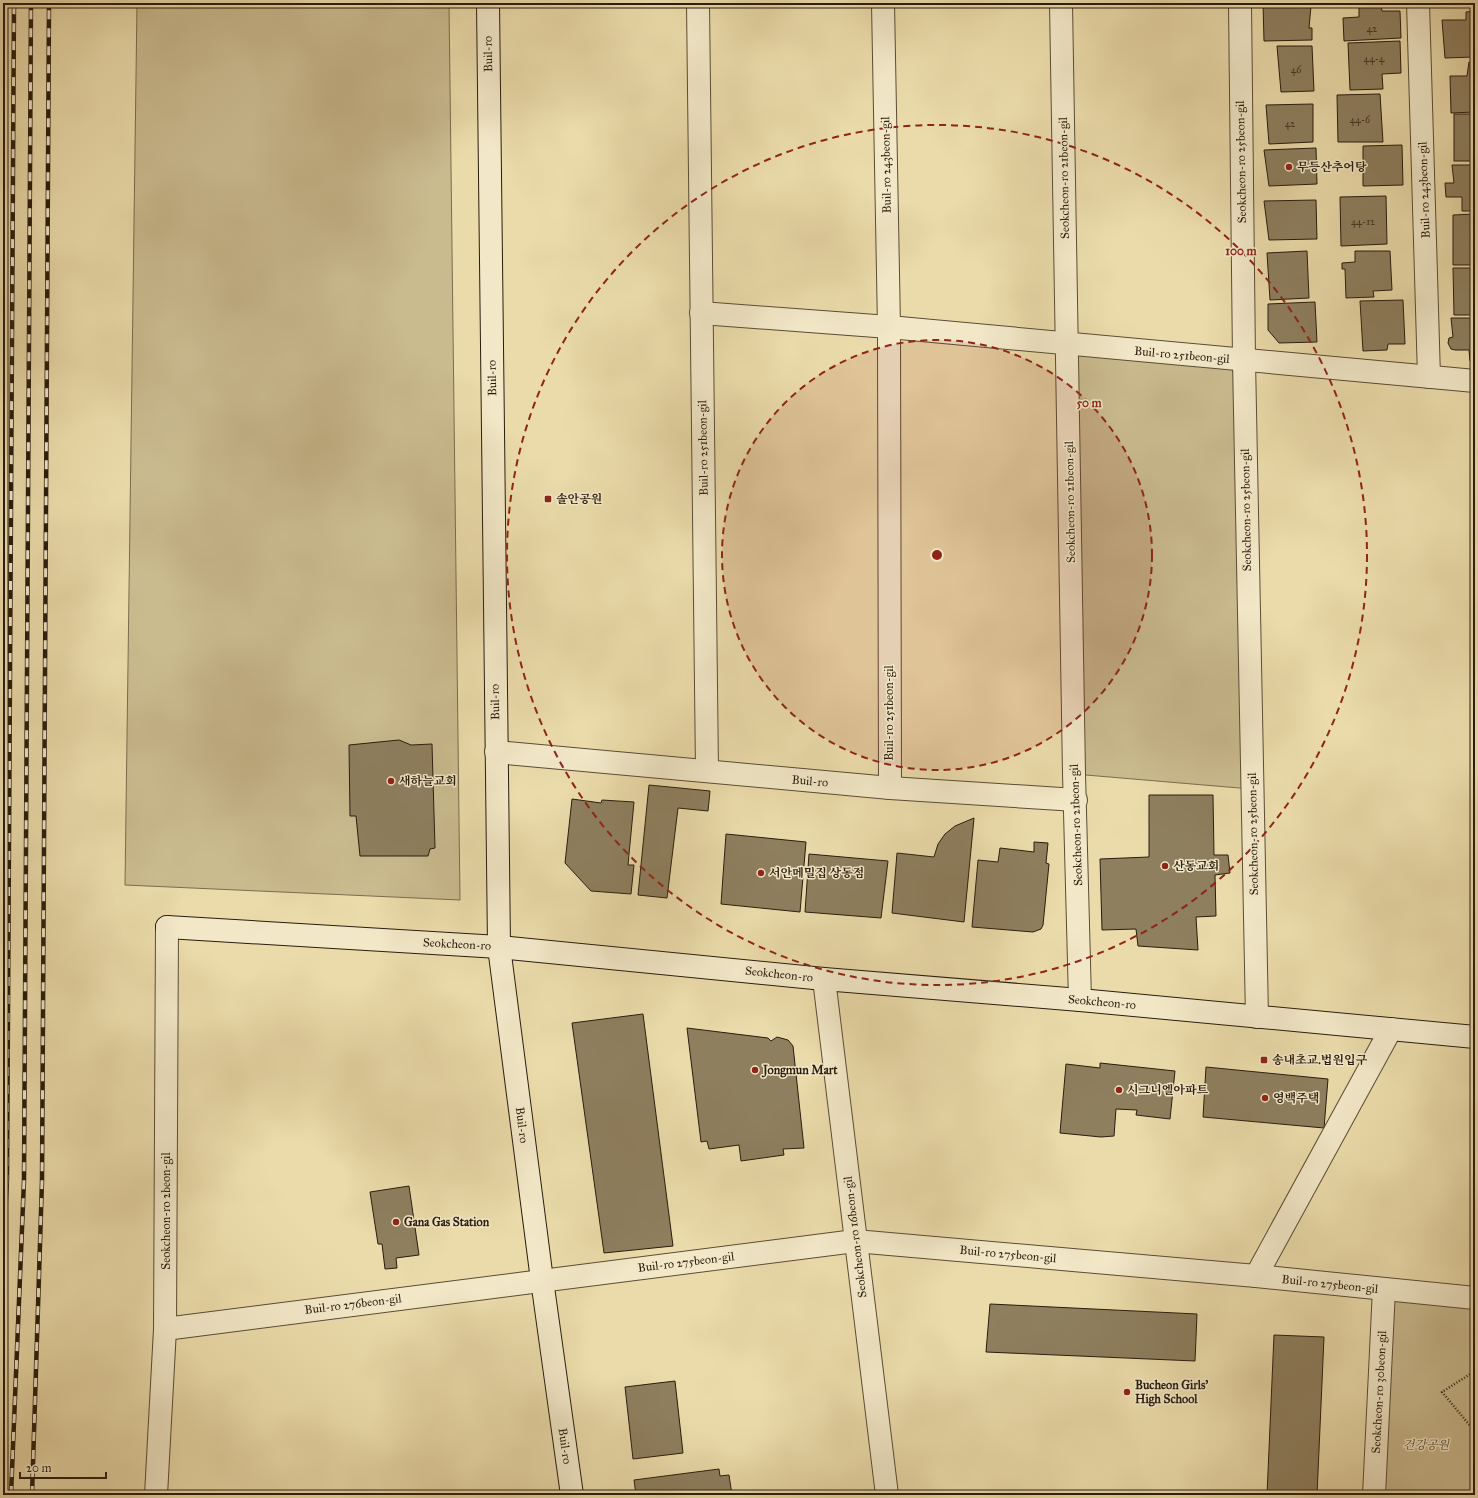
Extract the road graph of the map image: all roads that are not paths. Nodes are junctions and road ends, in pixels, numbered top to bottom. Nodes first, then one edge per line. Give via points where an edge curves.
1 (488, 3) edge
2 (698, 3) edge
3 (883, 3) edge
4 (1062, 3) edge
5 (1240, 3) edge
6 (1418, 3) edge
7 (701, 313) junction
8 (889, 326) junction
9 (1067, 344) junction
10 (1244, 360) junction
11 (1429, 377) junction
12 (1475, 381) edge
13 (496, 752) junction
14 (706, 771) junction
15 (890, 788) junction
16 (1076, 800) junction
17 (167, 927) joint
18 (499, 947) junction
19 (824, 979) junction
20 (1080, 1000) junction
21 (1257, 1017) junction
22 (1391, 1029) junction
23 (1475, 1037) edge
24 (855, 1241) junction
25 (1256, 1276) junction
26 (542, 1280) junction
27 (1384, 1289) junction
28 (1475, 1298) edge
29 (165, 1329) junction
30 (156, 1495) edge
31 (572, 1495) edge
32 (887, 1495) edge
33 (1374, 1495) edge

1 - 13 street, Buil-ro
2 - 7 street
3 - 8 street, Buil-ro 243beon-gil
4 - 9 street, Seokcheon-ro 21beon-gil
5 - 10 street, Seokcheon-ro 25beon-gil
6 - 11 street, Buil-ro 243beon-gil
7 - 8 street, Buil-ro 251beon-gil
7 - 14 street, Buil-ro 251beon-gil
8 - 9 street, Buil-ro 251beon-gil
8 - 15 street, Buil-ro 251beon-gil
9 - 10 street, Buil-ro 251beon-gil
9 - 16 street, Seokcheon-ro 21beon-gil
10 - 11 street, Buil-ro 251beon-gil
10 - 21 street, Seokcheon-ro 25beon-gil
11 - 12 street, Buil-ro 251beon-gil
13 - 14 street, Buil-ro
13 - 18 street, Buil-ro
14 - 15 street, Buil-ro
15 - 16 street, Buil-ro
16 - 20 street, Seokcheon-ro 21beon-gil
17 - 18 street, Seokcheon-ro
17 - 29 street, Seokcheon-ro 2beon-gil
18 - 19 street, Seokcheon-ro
18 - 26 street, Buil-ro
19 - 20 street, Seokcheon-ro
19 - 24 street, Seokcheon-ro 16beon-gil
20 - 21 street, Seokcheon-ro
21 - 22 street, Seokcheon-ro
22 - 23 street, Seokcheon-ro
22 - 25 street
24 - 25 street, Buil-ro 275beon-gil
24 - 26 street, Buil-ro 275beon-gil
24 - 32 street, Seokcheon-ro 16beon-gil
25 - 27 street, Buil-ro 275beon-gil
26 - 29 street, Buil-ro 276beon-gil
26 - 31 street, Buil-ro
27 - 28 street, Buil-ro 275beon-gil
27 - 33 street, Seokcheon-ro 30beon-gil
29 - 30 street, Seokcheon-ro 2beon-gil

